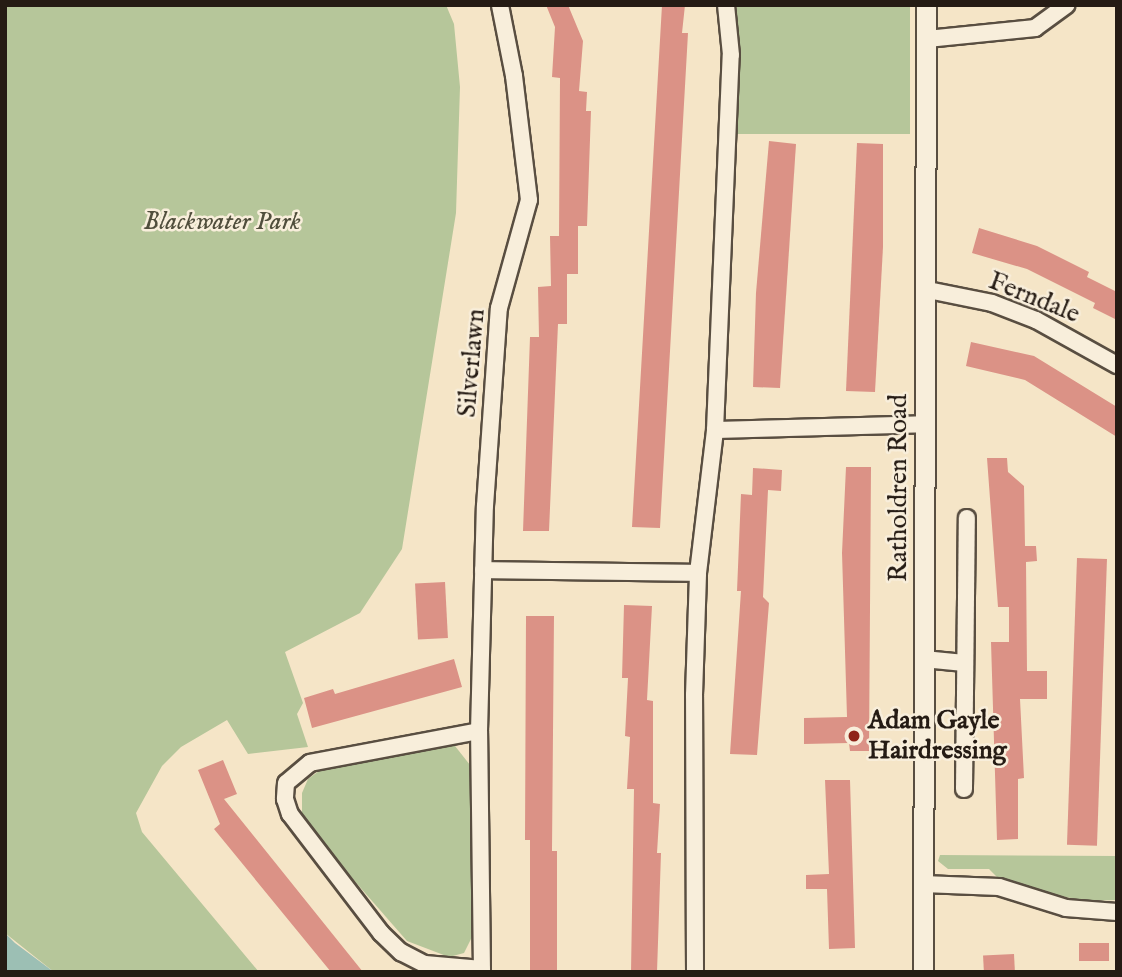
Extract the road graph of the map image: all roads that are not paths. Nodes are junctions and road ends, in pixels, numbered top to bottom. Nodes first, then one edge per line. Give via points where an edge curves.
1 (500, 5) edge
2 (726, 5) edge
3 (926, 5) edge
4 (1067, 5) edge
5 (927, 39) junction
6 (928, 289) junction
7 (1117, 365) edge
8 (926, 424) junction
9 (715, 430) junction
10 (967, 519) dead end
11 (483, 570) junction
12 (698, 573) junction
13 (924, 659) junction
14 (964, 663) junction
15 (479, 731) junction
16 (964, 789) dead end
17 (923, 884) junction
18 (1117, 912) edge
19 (482, 970) edge
20 (695, 972) edge
21 (923, 972) edge

1 - 11 street, Silverlawn via 529,200 499,308
2 - 9 street via 731,55
3 - 5 street, Ratholdren Road
4 - 5 street via 1035,28
5 - 6 street, Ratholdren Road
6 - 7 street, Ferndale via 992,303 1036,320
6 - 8 street, Ratholdren Road
8 - 9 street
8 - 13 street, Ratholdren Road
9 - 12 street
10 - 14 street
11 - 12 street
11 - 15 street, Silverlawn
12 - 20 street via 691,875
13 - 14 street
13 - 17 street, Ratholdren Road
14 - 16 street
15 - 19 street, Silverlawn
15 - 19 street, Silverlawn via 310,763 286,782 285,799 290,814 401,952 425,964
17 - 18 street via 999,887 1066,908
17 - 21 street, Ratholdren Road

